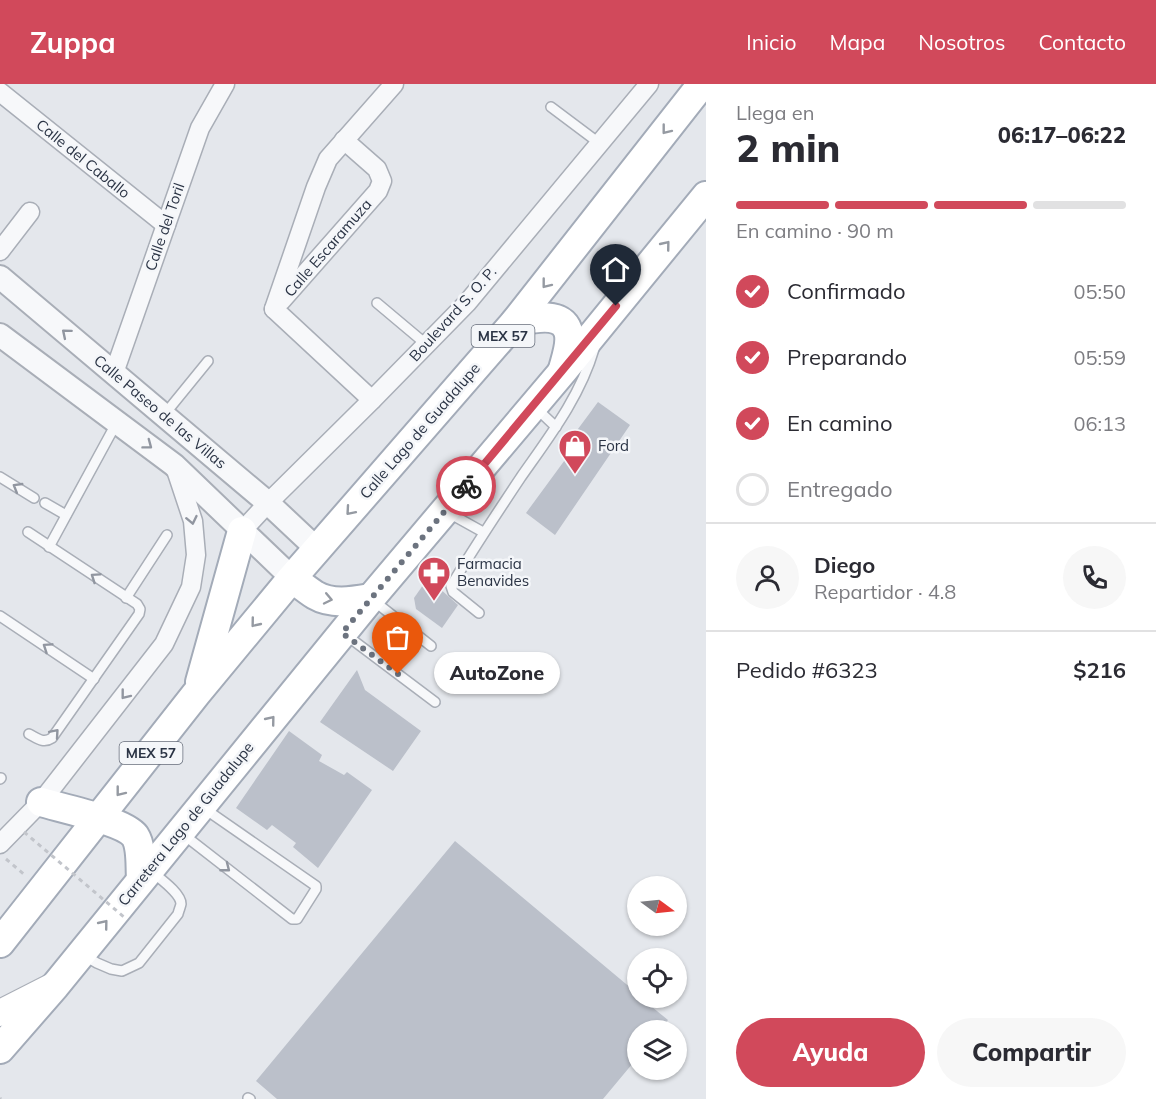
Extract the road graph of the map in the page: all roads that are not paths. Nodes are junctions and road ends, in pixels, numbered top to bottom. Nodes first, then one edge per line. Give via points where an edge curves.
1 (225, 84) edge
2 (394, 84) edge
3 (649, 84) edge
4 (702, 84) edge
5 (0, 92) edge
6 (552, 107) dead end
7 (344, 140) junction
8 (599, 143) junction
9 (706, 196) edge
10 (30, 212) dead end
11 (166, 225) junction
12 (0, 251) edge
13 (0, 277) edge
14 (377, 303) dead end
15 (274, 309) junction
16 (515, 322) junction
17 (602, 324) junction
18 (0, 335) edge
19 (427, 345) junction
20 (208, 361) dead end
21 (563, 371) junction
22 (114, 373) junction
23 (372, 400) junction
24 (533, 406) junction
25 (164, 415) junction
26 (117, 422) junction
27 (556, 426) junction
28 (194, 440) junction
29 (174, 465) junction
30 (0, 477) edge
31 (34, 498) dead end
32 (45, 503) dead end
33 (268, 503) junction
34 (445, 511) junction
35 (66, 515) junction
36 (242, 531) junction
37 (28, 532) dead end
38 (483, 532) junction
39 (167, 536) dead end
40 (49, 547) junction
41 (317, 549) junction
42 (292, 578) junction
43 (126, 598) junction
44 (371, 598) junction
45 (479, 613) dead end
46 (0, 616) edge
47 (342, 633) junction
48 (431, 646) dead end
49 (94, 679) junction
50 (196, 694) junction
51 (435, 702) dead end
52 (29, 734) dead end
53 (42, 802) junction
54 (201, 806) junction
55 (99, 818) junction
56 (179, 832) junction
57 (1, 850) edge
58 (144, 874) junction
59 (3, 936) edge
60 (81, 953) junction
61 (55, 986) junction
62 (0, 1013) edge
63 (0, 1049) edge

1 - 11 street, Calle del Toril via 200,128
2 - 7 street
3 - 8 street, Boulevard S. O. P.
4 -> 16 main road, Calle Lago de Guadalupe / MEX 57
5 - 11 street, Calle del Caballo
6 - 8 lane
7 - 15 street via 328,159 316,187
7 - 15 street, Calle Escaramuza via 377,169 382,181
8 - 19 street, Boulevard S. O. P. via 467,303
17 -> 9 main road
10 - 12 street
11 - 22 street, Calle del Toril
22 -> 13 street, Calle Paseo de las Villas
14 - 19 lane
15 - 23 street, Calle Escaramuza
16 - 21 main road via 536,317 564,323 569,332
16 -> 41 main road, Calle Lago de Guadalupe / MEX 57
17 - 21 main road
17 - 27 lane via 589,368
18 - 26 street, Calle Paseo de las Villas
19 - 23 street, Boulevard S. O. P.
20 - 25 lane
21 - 24 main road
22 - 25 street, Calle Paseo de las Villas
23 - 33 street, Boulevard S. O. P.
24 - 27 lane
24 - 34 main road
25 - 28 street, Calle Paseo de las Villas
26 -> 29 street, Calle Paseo de las Villas
26 - 35 lane
27 - 38 lane
28 - 29 street
28 - 33 street, Calle Paseo de las Villas
29 - 36 street, Calle Paseo de las Villas
29 -> 53 street via 193,520 196,555 191,587 164,644
31 -> 30 lane
32 - 35 lane
33 - 36 street, Boulevard S. O. P.
33 - 41 street, Calle Paseo de las Villas
34 - 38 lane
34 - 44 main road
35 - 40 lane
36 - 42 street, Calle Paseo de las Villas
36 - 50 main road
37 - 40 lane
38 - 45 lane via 451,586
39 - 43 lane
43 -> 40 lane
41 - 42 main road, Calle Lago de Guadalupe / MEX 57
42 -> 44 main road via 316,596 332,601
42 -> 50 main road, MEX 57
43 - 49 lane via 137,604 139,614
44 - 47 main road, Carretera Lago de Guadalupe
44 - 48 lane
49 -> 46 lane
47 - 51 lane
54 -> 47 main road, Carretera Lago de Guadalupe
52 -> 49 lane via 41,741 52,738
50 -> 55 main road, MEX 57
53 - 55 main road
53 - 57 street
54 - 56 main road, Carretera Lago de Guadalupe
56 -> 54 lane via 297,919 316,886
55 - 58 main road via 125,827 135,836
55 - 59 main road, MEX 57
56 - 58 main road, Carretera Lago de Guadalupe
60 -> 58 main road, Carretera Lago de Guadalupe
58 - 60 lane via 169,886 181,904 178,914 139,963 122,972
60 - 61 main road, Carretera Lago de Guadalupe
61 - 62 main road
61 - 63 main road, Carretera Lago de Guadalupe

